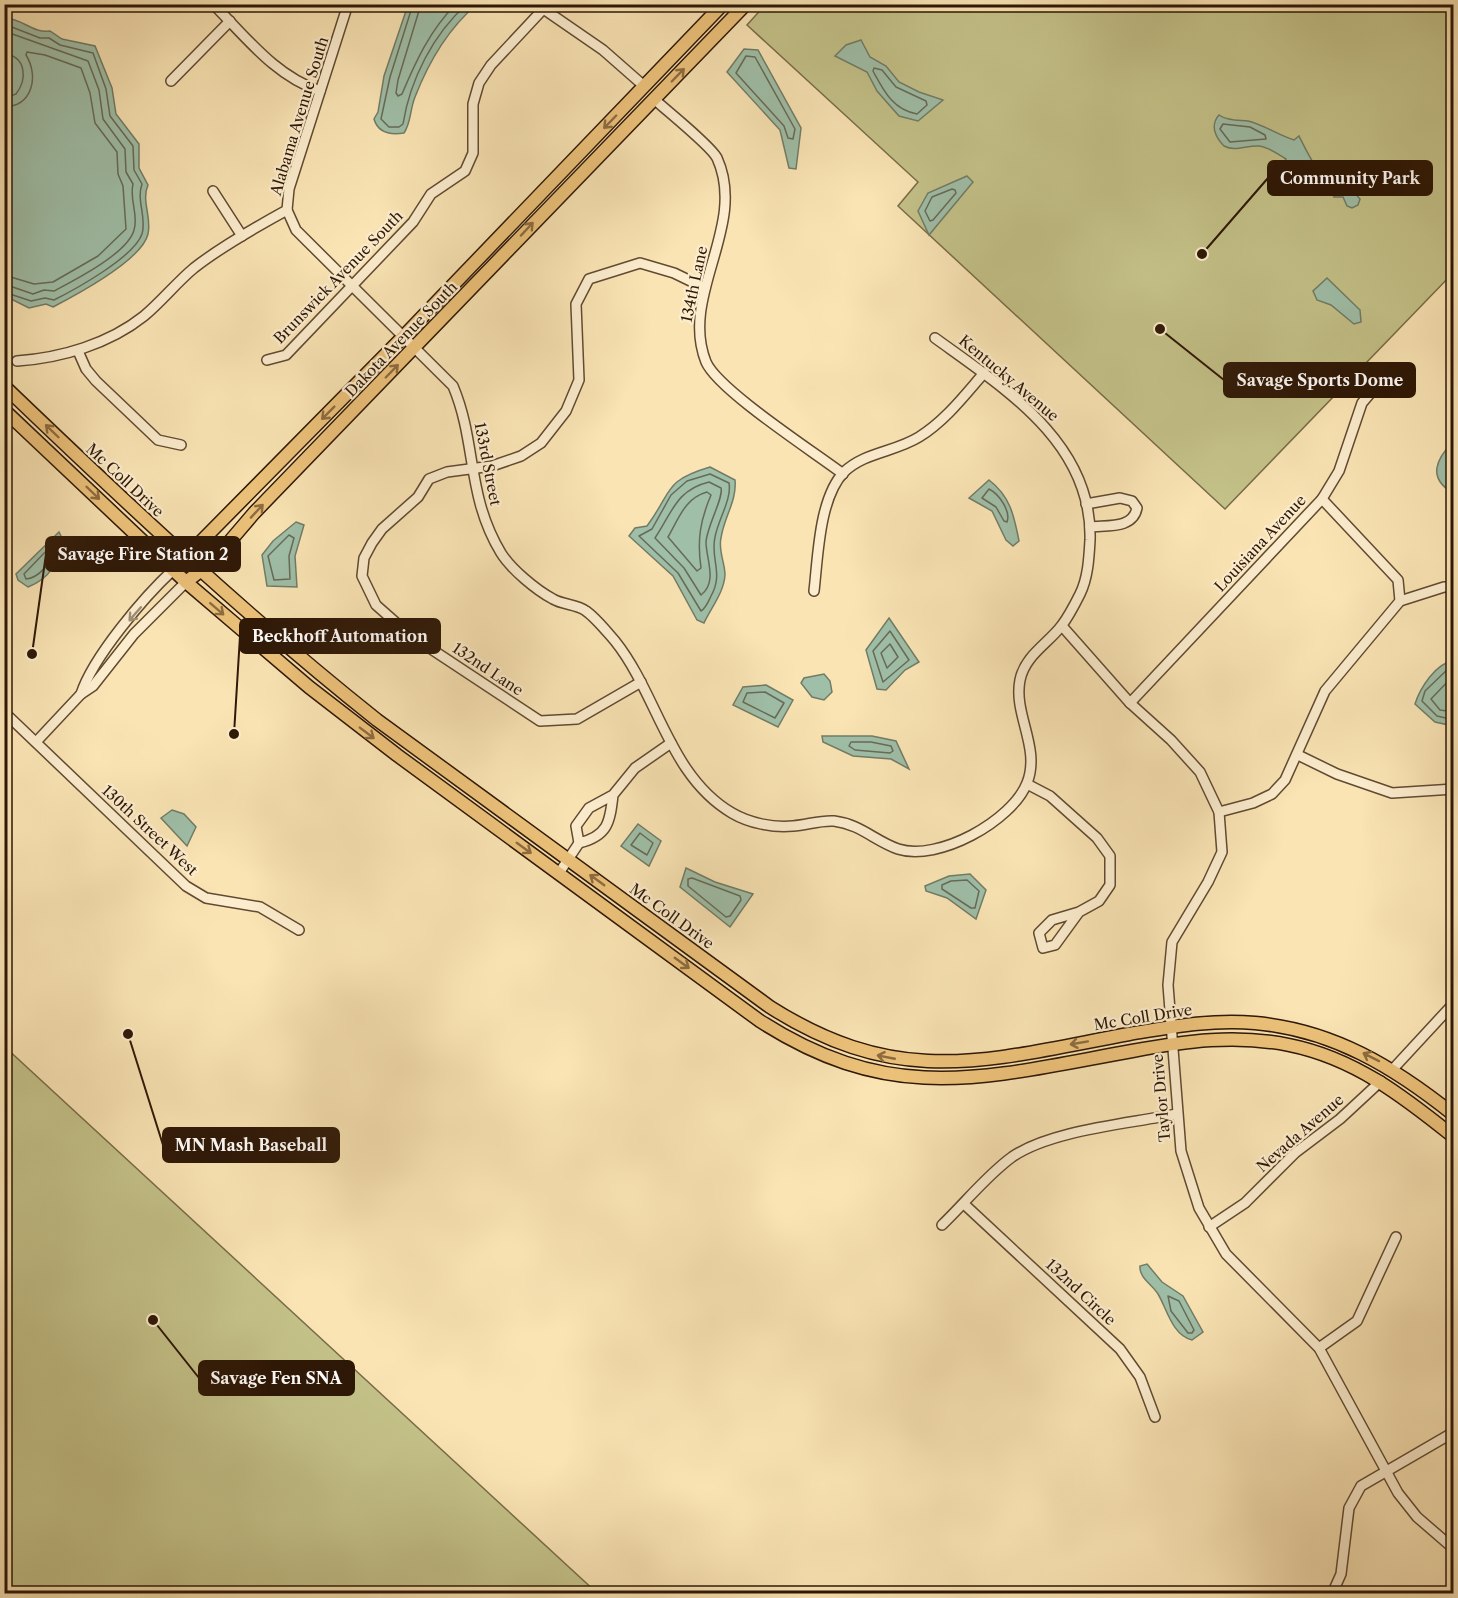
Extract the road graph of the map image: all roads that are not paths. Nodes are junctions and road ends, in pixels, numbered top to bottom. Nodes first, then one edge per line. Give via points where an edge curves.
1 (213, 4) edge
2 (348, 4) edge
3 (723, 4) edge
4 (746, 4) edge
5 (546, 7) edge
6 (230, 21) junction
7 (171, 81) dead end
8 (644, 86) junction
9 (320, 91) junction
10 (654, 99) junction
11 (213, 191) dead end
12 (287, 210) junction
13 (242, 236) junction
14 (352, 287) junction
15 (705, 288) junction
16 (403, 338) junction
17 (935, 338) dead end
18 (414, 348) junction
19 (78, 351) junction
20 (267, 360) dead end
21 (17, 361) dead end
22 (984, 373) junction
23 (1379, 383) dead end
24 (4, 386) edge
25 (4, 410) edge
26 (181, 445) dead end
27 (472, 469) junction
28 (843, 474) junction
29 (1322, 499) junction
30 (1086, 504) junction
31 (1090, 527) junction
32 (186, 558) junction
33 (173, 570) junction
34 (200, 571) junction
35 (186, 582) junction
36 (1454, 587) edge
37 (814, 591) dead end
38 (1400, 601) junction
39 (1062, 626) junction
40 (641, 682) junction
41 (81, 694) junction
42 (1130, 703) junction
43 (4, 712) edge
44 (36, 742) junction
45 (671, 742) junction
46 (1298, 755) junction
47 (1027, 784) junction
48 (1454, 789) edge
49 (614, 795) junction
50 (1220, 812) junction
51 (579, 843) junction
52 (568, 859) junction
53 (558, 873) junction
54 (1079, 912) junction
55 (299, 930) dead end
56 (1454, 1003) edge
57 (1170, 1027) junction
58 (1171, 1044) junction
59 (1393, 1069) junction
60 (1381, 1081) junction
61 (1176, 1114) junction
62 (1454, 1115) edge
63 (1454, 1137) edge
64 (964, 1204) junction
65 (942, 1225) dead end
66 (1209, 1227) junction
67 (1396, 1237) dead end
68 (1319, 1348) junction
69 (1155, 1417) dead end
70 (1454, 1432) edge
71 (1385, 1471) junction
72 (1454, 1549) edge
73 (1332, 1593) edge

1 - 6 street
2 - 9 street, Alabama Avenue South
3 - 8 main road, Dakota Avenue South
10 -> 4 main road, Dakota Avenue South
5 - 8 street
5 - 14 street, Brunswick Avenue South via 479,83 472,104 473,153 465,171 431,194 413,222
6 - 7 street
6 - 9 street via 282,73
8 -> 16 main road, Dakota Avenue South
9 - 12 street, Alabama Avenue South via 289,189
10 - 15 street, 134th Lane via 716,157 727,198
18 -> 10 main road, Dakota Avenue South
11 - 13 street
12 - 13 street, Alabama Avenue South
12 - 14 street, 133rd Street via 296,230
13 - 19 street, Alabama Avenue South via 196,267 143,317
14 - 16 street, 133rd Street
14 - 20 street, Brunswick Avenue South via 286,355
15 - 27 street, 132nd Lane via 640,263 589,279 576,304 579,381 566,411 541,443 521,456
15 - 28 street, 134th Lane via 699,333 707,363 723,385
16 - 18 street, 133rd Street
16 -> 32 main road, Dakota Avenue South
17 - 22 street, Kentucky Avenue
18 - 27 street, 133rd Street via 453,386 461,405
34 -> 18 main road, Dakota Avenue South
19 - 21 street, Alabama Avenue South via 44,360
19 - 26 street via 96,381 158,440
22 - 28 street via 942,420 917,438 872,455
22 - 30 street, Kentucky Avenue via 1054,435 1075,468
23 - 29 street, Louisiana Avenue via 1362,403 1339,471
32 -> 24 main road, Mc Coll Drive
25 -> 33 main road, Mc Coll Drive
27 - 40 street, 133rd Street via 486,528 505,558 553,600 585,610 616,642
27 - 40 street, 132nd Lane via 429,479 418,497 377,536 364,558 362,576 376,605 410,635 540,721 577,719
28 - 37 street via 822,523
29 - 38 street via 1398,580
29 - 42 street, Louisiana Avenue
30 - 31 street, Kentucky Avenue
30 - 31 street via 1120,498 1132,501 1137,508 1135,517 1127,524
31 - 39 street, Kentucky Avenue via 1082,591
32 - 33 main road, Dakota Avenue South
32 - 34 main road, Mc Coll Drive
33 - 35 main road, Mc Coll Drive
33 -> 41 street, Dakota Avenue South via 117,635 86,680
34 - 35 main road, Dakota Avenue South
34 - 52 main road, Mc Coll Drive via 377,720
35 - 41 street, Dakota Avenue South via 134,634 93,686
35 -> 53 main road, Mc Coll Drive via 324,699
36 - 38 street
38 - 46 street via 1325,692
39 - 42 street, Taylor Drive
39 - 47 street, Kentucky Avenue via 1035,652 1020,680 1031,764
40 - 45 street, 133rd Street
41 - 44 street, Dakota Avenue South
42 - 50 street, Taylor Drive via 1200,772
43 - 44 street, 130th Street West
44 - 55 street, 130th Street West via 186,886 206,898 260,907
45 - 47 street via 706,794 734,814 765,825 847,823 899,849 926,851 954,846 1007,811
45 - 49 street via 635,768
46 - 48 street via 1392,793
46 - 50 street via 1285,780 1272,794
47 - 54 street via 1050,796 1097,838 1110,856 1110,885 1099,901
49 - 51 street via 610,820 596,839
49 - 51 street via 589,808 576,826
50 - 57 street, Taylor Drive via 1222,852 1172,942
51 - 52 street
52 - 53 street
57 -> 52 main road, Mc Coll Drive via 958,1063 902,1060 866,1053 818,1035 770,1007
53 -> 58 main road, Mc Coll Drive via 776,1030 809,1049 861,1068 918,1078 975,1077
54 - 54 street via 1052,920 1039,933 1043,948 1055,945
56 - 59 street
57 - 58 street, Taylor Drive
59 -> 57 main road, Mc Coll Drive via 1344,1045 1293,1029 1238,1022
58 - 60 main road, Mc Coll Drive via 1227,1039 1291,1045 1352,1066
58 - 61 street, Taylor Drive
59 - 62 main road, Mc Coll Drive
60 - 63 main road, Mc Coll Drive
60 - 66 street, Nevada Avenue via 1287,1160 1245,1203
61 - 64 street via 1030,1146 1000,1167
61 - 66 street, Taylor Drive via 1185,1169
64 - 65 street
64 - 69 street, 132nd Circle via 1120,1349 1140,1377
66 - 68 street, Taylor Drive via 1232,1260
67 - 68 street via 1357,1321
68 - 71 street, Taylor Drive
70 - 71 street
71 - 72 street, Taylor Drive via 1407,1506
71 - 73 street via 1361,1486 1349,1508 1341,1574

